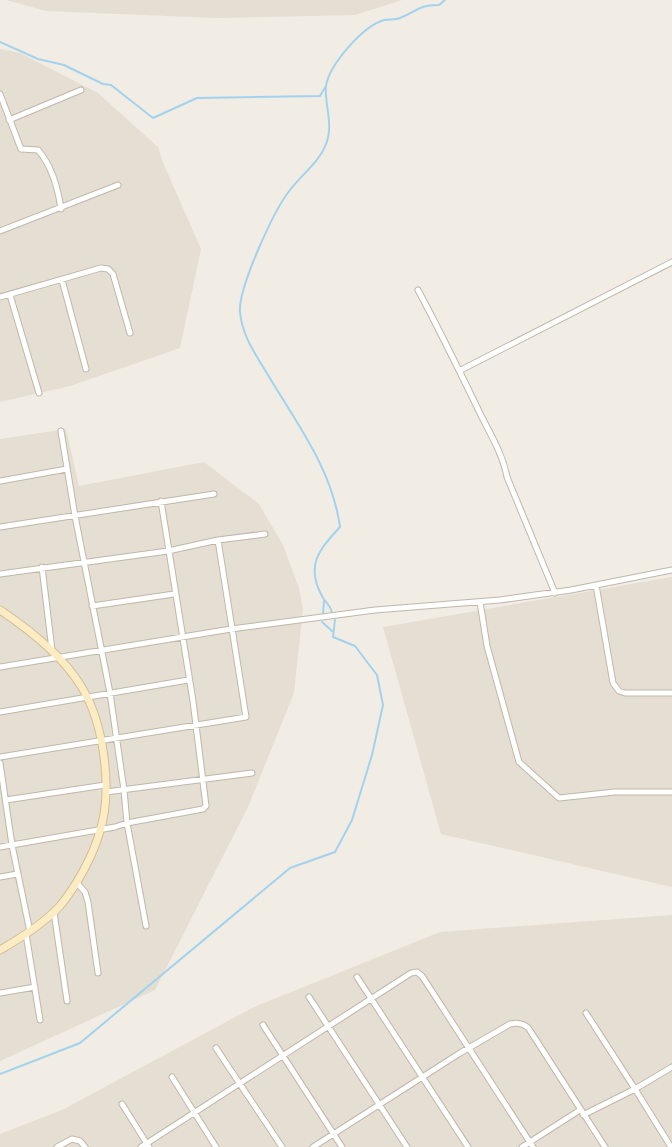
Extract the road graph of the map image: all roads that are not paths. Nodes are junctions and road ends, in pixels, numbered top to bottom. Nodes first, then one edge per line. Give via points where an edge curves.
1 (81, 90) dead end
2 (0, 94) edge
3 (9, 120) junction
4 (118, 185) dead end
5 (61, 209) junction
6 (0, 231) edge
7 (672, 262) edge
8 (62, 280) junction
9 (418, 290) dead end
10 (10, 295) junction
11 (0, 296) edge
12 (130, 333) dead end
13 (86, 369) dead end
14 (461, 370) junction
15 (39, 393) dead end
16 (61, 431) dead end
17 (67, 469) junction
18 (0, 481) edge
19 (214, 494) dead end
20 (161, 501) junction
21 (75, 516) junction
22 (0, 527) edge
23 (265, 534) dead end
24 (218, 540) junction
25 (168, 551) junction
26 (84, 561) junction
27 (42, 567) junction
28 (672, 570) edge
29 (0, 574) edge
30 (596, 585) junction
31 (555, 593) junction
32 (174, 594) junction
33 (480, 602) junction
34 (92, 606) junction
35 (0, 610) edge
36 (231, 629) junction
37 (182, 636) junction
38 (52, 650) junction
39 (100, 650) junction
40 (58, 657) junction
41 (0, 667) edge
42 (188, 680) junction
43 (110, 693) junction
44 (672, 693) edge
45 (87, 696) junction
46 (0, 712) edge
47 (196, 725) junction
48 (117, 738) junction
49 (101, 742) junction
50 (0, 757) edge
51 (0, 763) edge
52 (252, 773) dead end
53 (202, 779) junction
54 (106, 789) junction
55 (124, 790) junction
56 (672, 792) edge
57 (6, 800) junction
58 (127, 823) junction
59 (101, 830) junction
60 (12, 845) junction
61 (0, 847) edge
62 (17, 874) junction
63 (0, 877) edge
64 (76, 882) junction
65 (54, 912) junction
66 (146, 926) dead end
67 (28, 933) junction
68 (0, 950) edge
69 (99, 973) dead end
70 (357, 976) dead end
71 (35, 987) junction
72 (0, 993) edge
73 (309, 997) dead end
74 (371, 998) junction
75 (67, 1001) dead end
76 (586, 1013) dead end
77 (40, 1020) dead end
78 (263, 1025) dead end
79 (327, 1025) junction
80 (216, 1048) dead end
81 (471, 1049) junction
82 (282, 1055) junction
83 (672, 1067) edge
84 (172, 1077) dead end
85 (424, 1077) junction
86 (238, 1083) junction
87 (635, 1089) junction
88 (122, 1104) dead end
89 (379, 1106) junction
90 (582, 1112) junction
91 (194, 1113) junction
92 (333, 1133) junction
93 (531, 1145) edge
94 (146, 1146) edge
95 (57, 1147) edge
96 (85, 1147) edge
97 (216, 1147) edge
98 (282, 1147) edge
99 (313, 1147) edge
100 (342, 1147) edge
101 (407, 1147) edge
102 (468, 1147) edge
103 (522, 1147) edge
104 (605, 1147) edge
105 (671, 1147) edge

1 - 3 street
2 - 3 street
3 - 5 street via 21,149 38,150 47,164
4 - 5 street
5 - 6 street
7 - 14 street
8 - 10 street
8 - 12 street via 101,268 111,271
8 - 13 street
9 - 14 street
10 - 11 street
10 - 15 street
14 - 31 street via 504,458 507,477
16 - 17 street
17 - 18 street
17 - 21 street
19 - 20 street
20 - 21 street
20 - 25 street
21 - 22 street
21 - 26 street
23 - 24 street
24 - 25 street
24 - 36 street
25 - 26 street
25 - 32 street
26 - 27 street
26 - 34 street
27 - 29 street
27 - 38 street
28 - 30 street
30 - 31 street
30 - 44 street via 613,683 625,693
31 - 33 street
32 - 34 street
32 - 37 street
33 - 36 street
33 - 56 street via 487,646 519,762 559,798
34 - 39 street
35 - 38 street
36 - 37 street
36 - 47 street via 246,717
37 - 39 street
37 - 42 street
38 - 40 street
39 - 40 street
39 - 43 street
40 - 41 street
40 - 45 street
42 - 43 street
42 - 47 street
43 - 45 street
43 - 48 street
45 - 46 street
45 - 49 street
47 - 48 street
47 - 53 street
48 - 49 street
48 - 55 street
49 - 50 street
49 - 54 street
51 - 57 street
52 - 53 street
53 - 55 street
53 - 58 street via 205,808
54 - 55 street
54 - 57 street
54 - 59 street
55 - 58 street
57 - 60 street
58 - 59 street
58 - 66 street
59 - 60 street
59 - 64 street
60 - 61 street
60 - 62 street
62 - 63 street
62 - 67 street
64 - 65 street
64 - 69 street via 88,902
65 - 67 street
65 - 75 street
67 - 68 street
67 - 71 street
70 - 74 street
71 - 72 street
71 - 77 street
73 - 79 street
74 - 79 street
74 - 81 street via 417,972
74 - 85 street
76 - 87 street
78 - 82 street
79 - 82 street
79 - 89 street
80 - 86 street
81 - 85 street
81 - 90 street via 510,1024 524,1025
81 - 93 street
82 - 86 street
82 - 92 street
83 - 87 street
84 - 91 street
85 - 89 street
85 - 102 street
86 - 91 street
86 - 98 street
87 - 90 street
87 - 105 street
88 - 94 street
89 - 92 street
89 - 101 street
90 - 93 street
90 - 104 street
91 - 94 street
91 - 97 street
92 - 99 street
92 - 100 street
93 - 103 street
95 - 96 street via 72,1139

